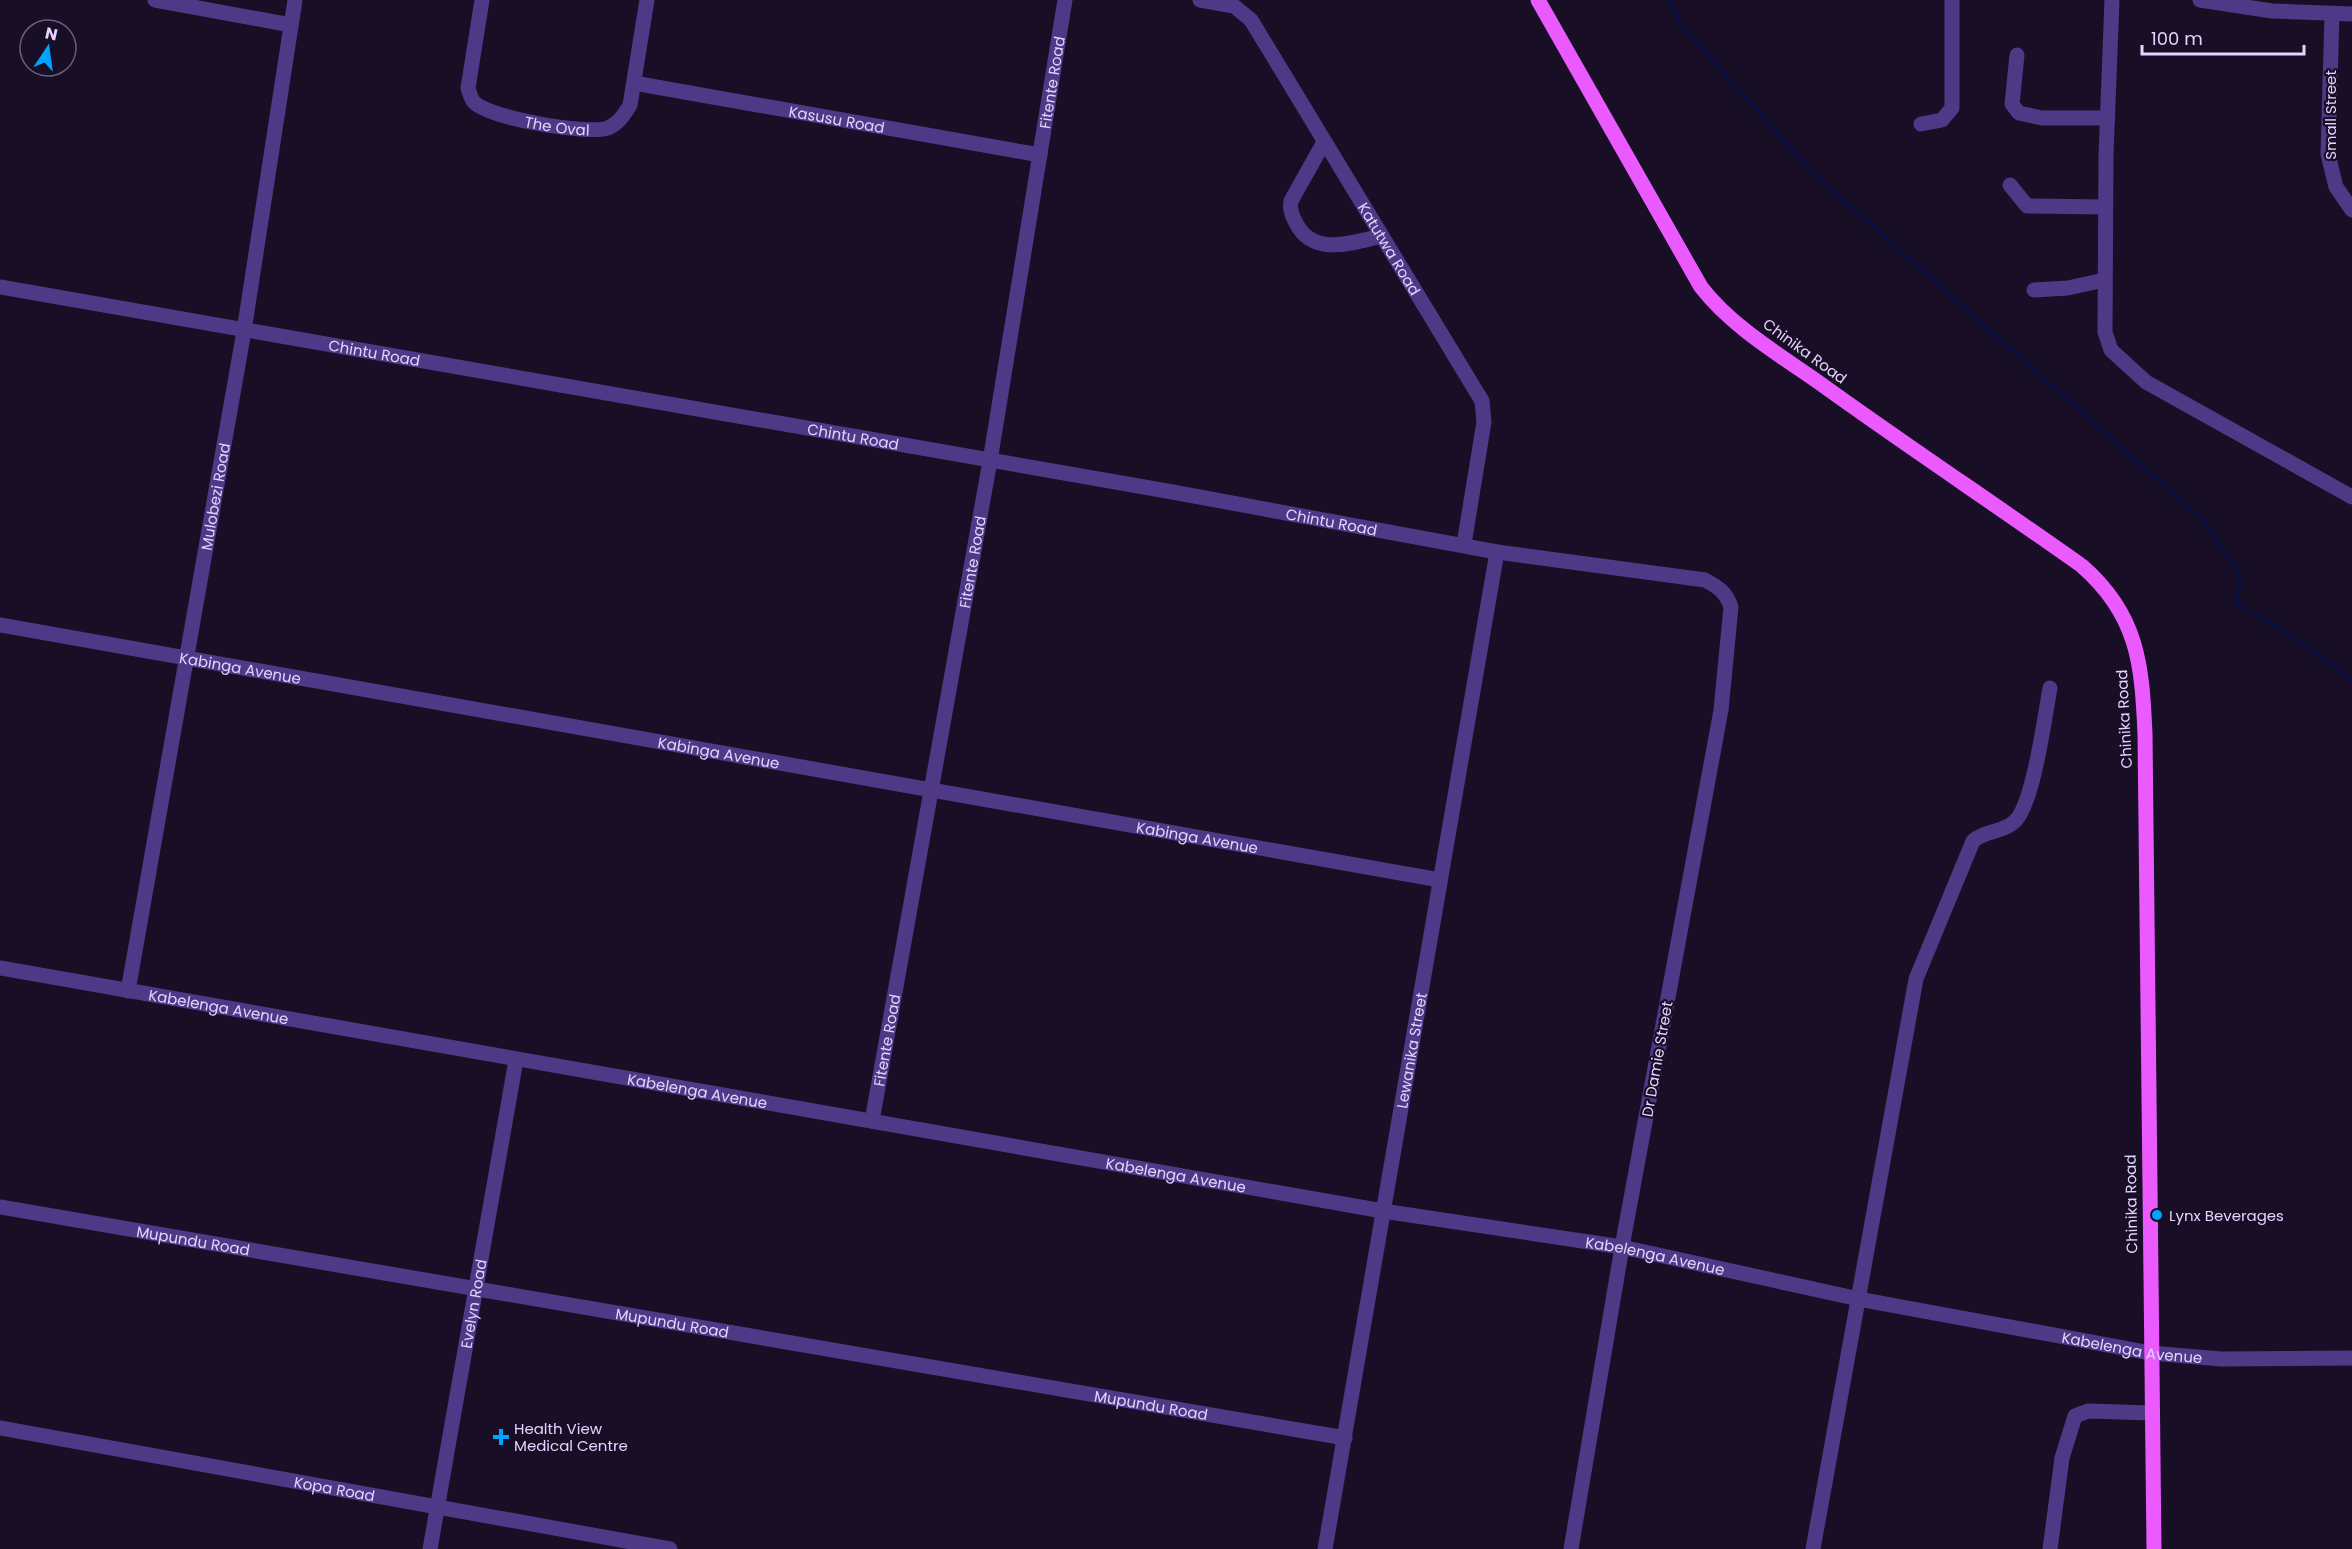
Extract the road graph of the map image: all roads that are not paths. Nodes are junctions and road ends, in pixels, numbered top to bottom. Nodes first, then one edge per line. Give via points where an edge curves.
1 (155, 0) edge
2 (295, 0) edge
3 (482, 0) edge
4 (647, 0) edge
5 (1065, 0) edge
6 (1200, 0) edge
7 (1538, 0) edge
8 (1952, 0) edge
9 (2112, 0) edge
10 (2200, 0) edge
11 (2332, 14) junction
12 (2352, 14) edge
13 (291, 25) junction
14 (2017, 55) dead end
15 (634, 83) junction
16 (2108, 118) junction
17 (1921, 124) dead end
18 (1324, 142) junction
19 (1040, 155) junction
20 (2010, 185) dead end
21 (2105, 207) junction
22 (2352, 210) edge
23 (1381, 236) junction
24 (2104, 279) junction
25 (0, 287) edge
26 (2034, 290) dead end
27 (244, 331) junction
28 (990, 461) junction
29 (2352, 497) edge
30 (1464, 544) junction
31 (1497, 552) junction
32 (1705, 580) joint
33 (0, 625) edge
34 (187, 658) junction
35 (2050, 688) dead end
36 (933, 790) junction
37 (1440, 880) junction
38 (0, 968) edge
39 (128, 991) junction
40 (516, 1060) junction
41 (872, 1121) junction
42 (0, 1207) edge
43 (1383, 1211) junction
44 (1622, 1247) junction
45 (476, 1290) junction
46 (1859, 1299) junction
47 (2151, 1353) junction
48 (2352, 1358) edge
49 (2152, 1413) junction
50 (0, 1428) edge
51 (1345, 1438) junction
52 (438, 1509) junction
53 (430, 1549) edge
54 (670, 1549) edge
55 (1325, 1549) edge
56 (1571, 1549) edge
57 (1813, 1549) edge
58 (2050, 1549) edge
59 (2154, 1549) edge

1 - 13 street
2 - 13 street, Mulobezi Road
3 - 15 street, The Oval via 468,88 473,101 486,110 590,132 608,128 622,118 630,105
4 - 15 street, The Oval
5 - 19 street, Fitente Road
6 - 18 street, Katutwa Road via 1245,12
7 - 47 main road, Chinika Road via 1701,288 1716,306 2082,566 2110,594 2130,629 2141,669 2145,734
8 - 17 street via 1952,108 1942,120
9 - 16 street
10 - 11 street via 2253,9
11 - 12 street
11 - 22 street, Small Street via 2328,154 2336,187
13 - 27 street, Mulobezi Road
14 - 16 street via 2012,104 2019,113 2042,118
15 - 19 street, Kasusu Road
16 - 21 street
18 - 23 street, Katutwa Road
18 - 23 street via 1291,201 1290,211 1297,226 1317,244
19 - 28 street, Fitente Road
20 - 21 street via 2027,206
21 - 24 street
23 - 30 street, Katutwa Road via 1482,401 1484,422
24 - 26 street via 2068,288
24 - 29 street via 2107,343 2128,369
25 - 27 street, Chintu Road
27 - 28 street, Chintu Road
27 - 34 street, Mulobezi Road
28 - 30 street, Chintu Road
28 - 36 street, Fitente Road
30 - 31 street, Chintu Road
31 - 32 street, Chintu Road
31 - 37 street, Lewanika Street
32 - 44 street, Dr Damie Street via 1727,595 1731,607 1721,710
33 - 34 street, Kabinga Avenue
34 - 36 street, Kabinga Avenue
34 - 39 street, Mulobezi Road
35 - 46 street via 2032,781 2020,815 2006,828 1981,833 1973,841 1918,969
36 - 37 street, Kabinga Avenue
36 - 41 street, Fitente Road
37 - 43 street, Lewanika Street
38 - 39 street, Kabelenga Avenue
39 - 40 street, Kabelenga Avenue
40 - 41 street, Kabelenga Avenue
40 - 45 street, Evelyn Road
41 - 43 street, Kabelenga Avenue
42 - 45 street, Mupundu Road
43 - 44 street, Kabelenga Avenue
43 - 51 street, Lewanika Street
44 - 46 street, Kabelenga Avenue
44 - 56 street, Dr Damie Street
45 - 51 street, Mupundu Road
45 - 52 street, Evelyn Road
46 - 47 street, Kabelenga Avenue
46 - 57 street
47 - 48 street, Kabelenga Avenue via 2221,1359
47 - 49 main road, Chinika Road
49 - 58 street via 2088,1411 2075,1416 2062,1458
49 - 59 main road, Chinika Road
50 - 52 street, Kopa Road
51 - 55 street, Lewanika Street
52 - 53 street, Evelyn Road
52 - 54 street, Kopa Road

